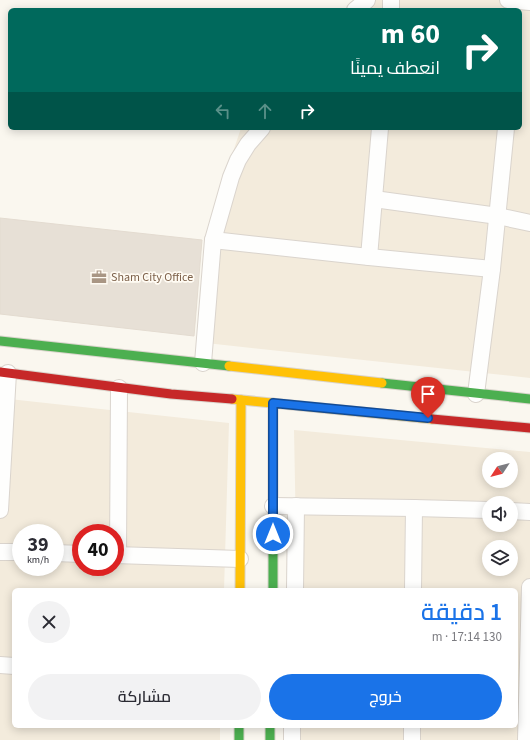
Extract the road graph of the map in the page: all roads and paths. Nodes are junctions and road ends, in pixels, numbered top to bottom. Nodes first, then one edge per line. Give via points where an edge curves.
1 (367, 0) edge
2 (357, 8) edge
3 (260, 130) edge
4 (380, 130) edge
5 (506, 130) edge
6 (374, 199) junction
7 (498, 216) junction
8 (530, 223) edge
9 (213, 240) junction
10 (369, 257) junction
11 (492, 269) junction
12 (0, 341) edge
13 (174, 360) junction
14 (203, 363) junction
15 (167, 370) dead end
16 (4, 373) edge
17 (165, 383) dead end
18 (119, 388) junction
19 (171, 394) junction
20 (476, 394) junction
21 (530, 399) edge
22 (241, 400) junction
23 (273, 403) junction
24 (530, 428) edge
25 (273, 506) junction
26 (296, 506) junction
27 (414, 508) junction
28 (0, 510) edge
29 (482, 510) edge
30 (518, 511) edge
31 (530, 512) edge
32 (117, 524) edge
33 (0, 552) edge
34 (12, 552) edge
35 (124, 555) edge
36 (240, 559) junction
37 (530, 587) edge
38 (240, 588) edge
39 (272, 588) edge
40 (294, 588) edge
41 (413, 588) edge
42 (0, 665) edge
43 (12, 666) edge
44 (239, 728) edge
45 (270, 728) edge
46 (292, 728) edge
47 (412, 728) edge
48 (238, 740) edge
49 (270, 740) edge
50 (292, 740) edge
51 (412, 740) edge
52 (526, 740) edge

1 - 2 street
3 - 9 street via 238,160
4 - 6 street
5 - 7 street
6 - 7 street
6 - 10 street
7 - 8 street
7 - 11 street
9 - 10 street
9 - 14 street
10 - 11 street
11 - 20 street
12 - 13 main road
13 - 14 main road
13 - 15 main road
14 - 20 main road
16 - 18 main road
16 - 28 street
17 - 19 main road
18 - 19 main road
18 - 32 street
19 - 22 main road
20 - 21 main road
22 - 23 main road
22 - 36 main road
23 - 24 main road
23 - 25 main road
25 - 26 street
25 - 39 main road
26 - 27 street
26 - 40 street
27 - 29 street
27 - 41 street
30 - 31 street
33 - 34 street
35 - 36 street
36 - 38 main road
37 - 52 street
42 - 43 street
44 - 48 main road
45 - 49 main road
46 - 50 street
47 - 51 street

